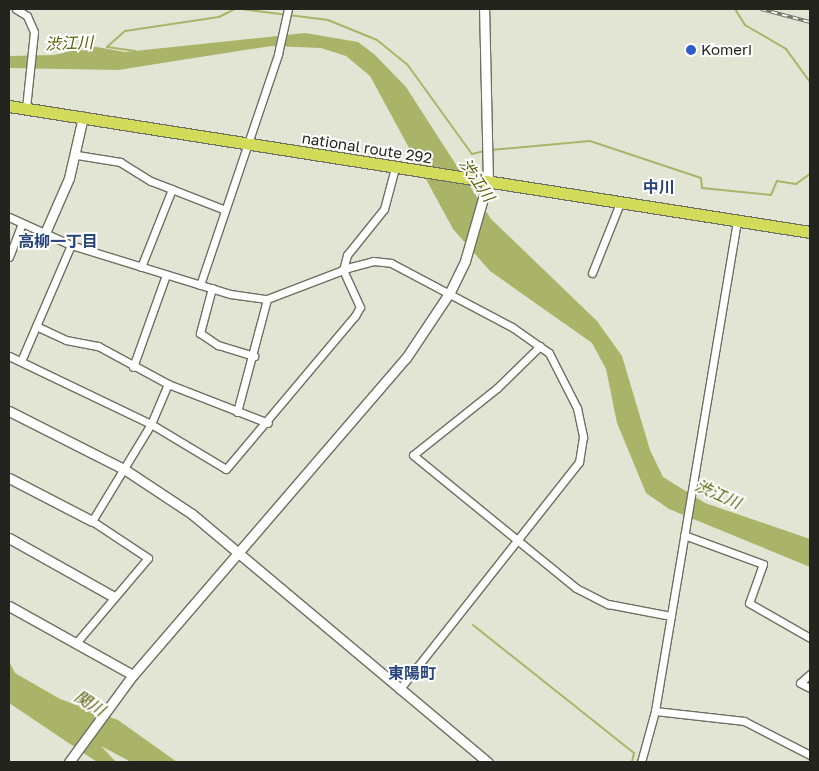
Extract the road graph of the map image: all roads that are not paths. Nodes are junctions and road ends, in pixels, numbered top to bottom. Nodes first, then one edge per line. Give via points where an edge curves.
1 (16, 9) edge
2 (288, 9) edge
3 (484, 9) edge
4 (9, 106) edge
5 (26, 108) junction
6 (83, 117) junction
7 (247, 145) junction
8 (77, 156) junction
9 (400, 169) junction
10 (488, 181) junction
11 (172, 189) junction
12 (620, 203) junction
13 (224, 210) junction
14 (9, 217) edge
15 (737, 220) junction
16 (22, 223) junction
17 (810, 232) edge
18 (45, 233) junction
19 (71, 245) junction
20 (9, 257) edge
21 (142, 267) junction
22 (343, 270) junction
23 (592, 273) dead end
24 (166, 275) junction
25 (200, 285) junction
26 (212, 288) junction
27 (450, 292) junction
28 (267, 299) junction
29 (36, 326) junction
30 (540, 346) junction
31 (9, 356) edge
32 (254, 356) junction
33 (21, 362) junction
34 (132, 367) junction
35 (168, 384) junction
36 (9, 411) edge
37 (237, 412) junction
38 (268, 423) junction
39 (151, 424) junction
40 (124, 469) junction
41 (9, 478) edge
42 (92, 521) junction
43 (684, 535) junction
44 (9, 538) edge
45 (519, 543) junction
46 (237, 552) junction
47 (114, 597) junction
48 (9, 606) edge
49 (671, 616) junction
50 (810, 638) edge
51 (76, 643) junction
52 (810, 674) edge
53 (131, 678) junction
54 (810, 688) edge
55 (398, 690) junction
56 (655, 711) junction
57 (810, 755) edge
58 (69, 762) edge
59 (488, 762) edge
60 (641, 762) edge

1 - 5 street via 31,22 34,48
2 - 7 street via 278,54
3 - 10 street
4 - 5 highway, national route 292
5 - 6 highway, national route 292
6 - 7 highway, national route 292
6 - 8 street
7 - 9 highway, national route 292
7 - 13 street
8 - 11 street via 120,162
8 - 18 street
9 - 10 highway, national route 292
9 - 22 street via 384,209 347,255
10 - 12 highway, national route 292
10 - 27 street via 465,261
11 - 13 street
11 - 21 street
12 - 15 highway, national route 292
12 - 23 street
13 - 25 street
14 - 16 street
15 - 17 highway, national route 292
15 - 43 street
16 - 18 street
16 - 20 street
18 - 19 street
19 - 21 street
19 - 29 street
21 - 24 street
22 - 27 street via 373,261 392,263
22 - 28 street
22 - 38 street via 360,307
24 - 25 street
24 - 34 street
25 - 26 street
26 - 28 street
26 - 32 street via 200,333 218,345
27 - 30 street
27 - 46 street via 406,358
28 - 32 street
29 - 33 street
29 - 34 street via 66,340 98,346
30 - 45 street via 558,365 570,389 582,445 570,478
30 - 45 street via 497,388 413,455
31 - 33 street
32 - 37 street
33 - 39 street
34 - 35 street
35 - 37 street
35 - 39 street
36 - 40 street
37 - 38 street
38 - 39 street via 226,469
39 - 40 street
40 - 42 street
40 - 46 street via 192,514
41 - 42 street
42 - 47 street via 148,558
43 - 49 street
43 - 50 street via 763,564 749,603
44 - 47 street
45 - 49 street via 576,588 608,604
45 - 55 street
46 - 53 street
46 - 55 street
47 - 51 street
48 - 51 street
49 - 56 street
51 - 53 street
52 - 54 street via 800,683
53 - 58 street
55 - 59 street
56 - 57 street via 744,721
56 - 60 street

